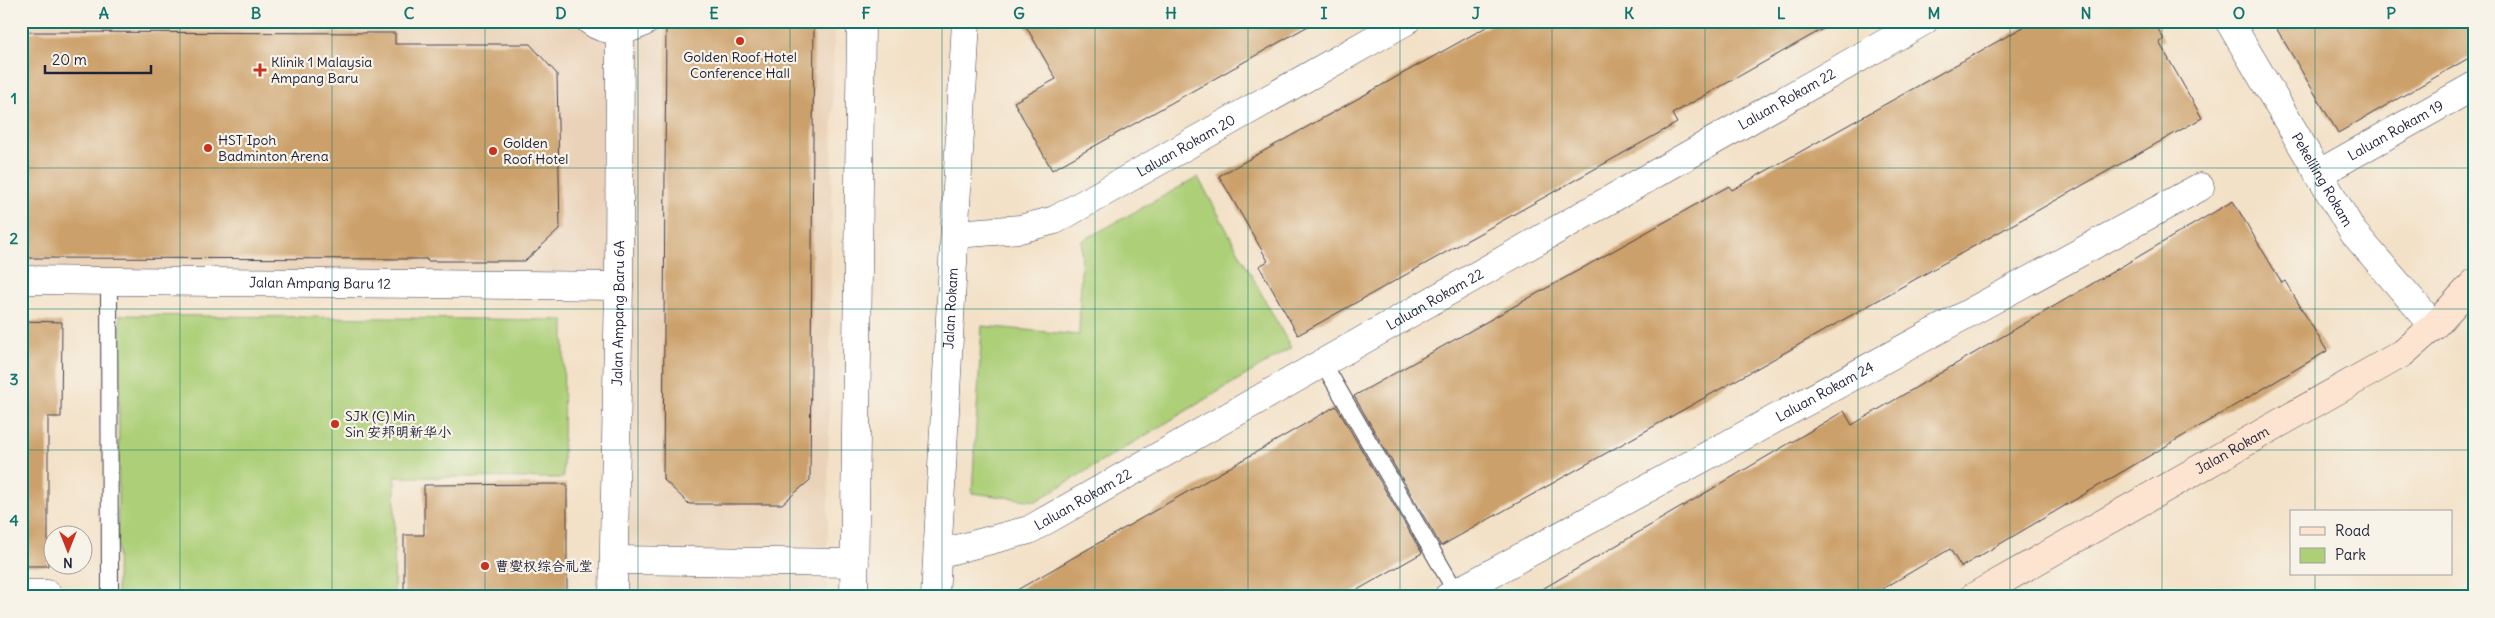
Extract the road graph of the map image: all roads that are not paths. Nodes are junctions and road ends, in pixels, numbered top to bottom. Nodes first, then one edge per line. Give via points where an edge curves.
1 (590, 21) edge
2 (646, 21) edge
3 (861, 21) edge
4 (966, 21) edge
5 (1406, 21) edge
6 (1924, 21) edge
7 (2229, 21) edge
8 (620, 30) junction
9 (2474, 86) edge
10 (2318, 174) junction
11 (2200, 187) dead end
12 (956, 234) junction
13 (21, 280) edge
14 (109, 281) junction
15 (2474, 283) edge
16 (619, 286) junction
17 (2434, 326) junction
18 (1323, 363) junction
19 (938, 554) junction
20 (614, 560) junction
21 (855, 562) junction
22 (1455, 595) edge
23 (110, 597) edge
24 (613, 597) edge
25 (854, 597) edge
26 (935, 597) edge
27 (1973, 597) edge

1 - 8 street
2 - 8 street
3 - 21 street
4 - 12 street, Jalan Rokam
5 - 12 street, Laluan Rokam 20 via 1055,220 1020,228
6 - 18 street, Laluan Rokam 22
7 - 10 street, Pekeliling Rokam
8 - 16 street, Jalan Ampang Baru 6A
9 - 10 street, Laluan Rokam 19
10 - 17 street, Pekeliling Rokam via 2353,232
11 - 22 street, Laluan Rokam 24
12 - 19 street, Jalan Rokam
13 - 14 street, Jalan Ampang Baru 12
14 - 16 street, Jalan Ampang Baru 12
14 - 23 lane
15 - 17 main road, Jalan Rokam
16 - 20 street, Jalan Ampang Baru 6A
17 - 27 main road, Jalan Rokam via 2403,353
18 - 19 street, Laluan Rokam 22 via 1029,530
18 - 22 lane
19 - 26 street, Jalan Rokam
20 - 21 street
20 - 24 street, Jalan Ampang Baru 6A
21 - 25 street

